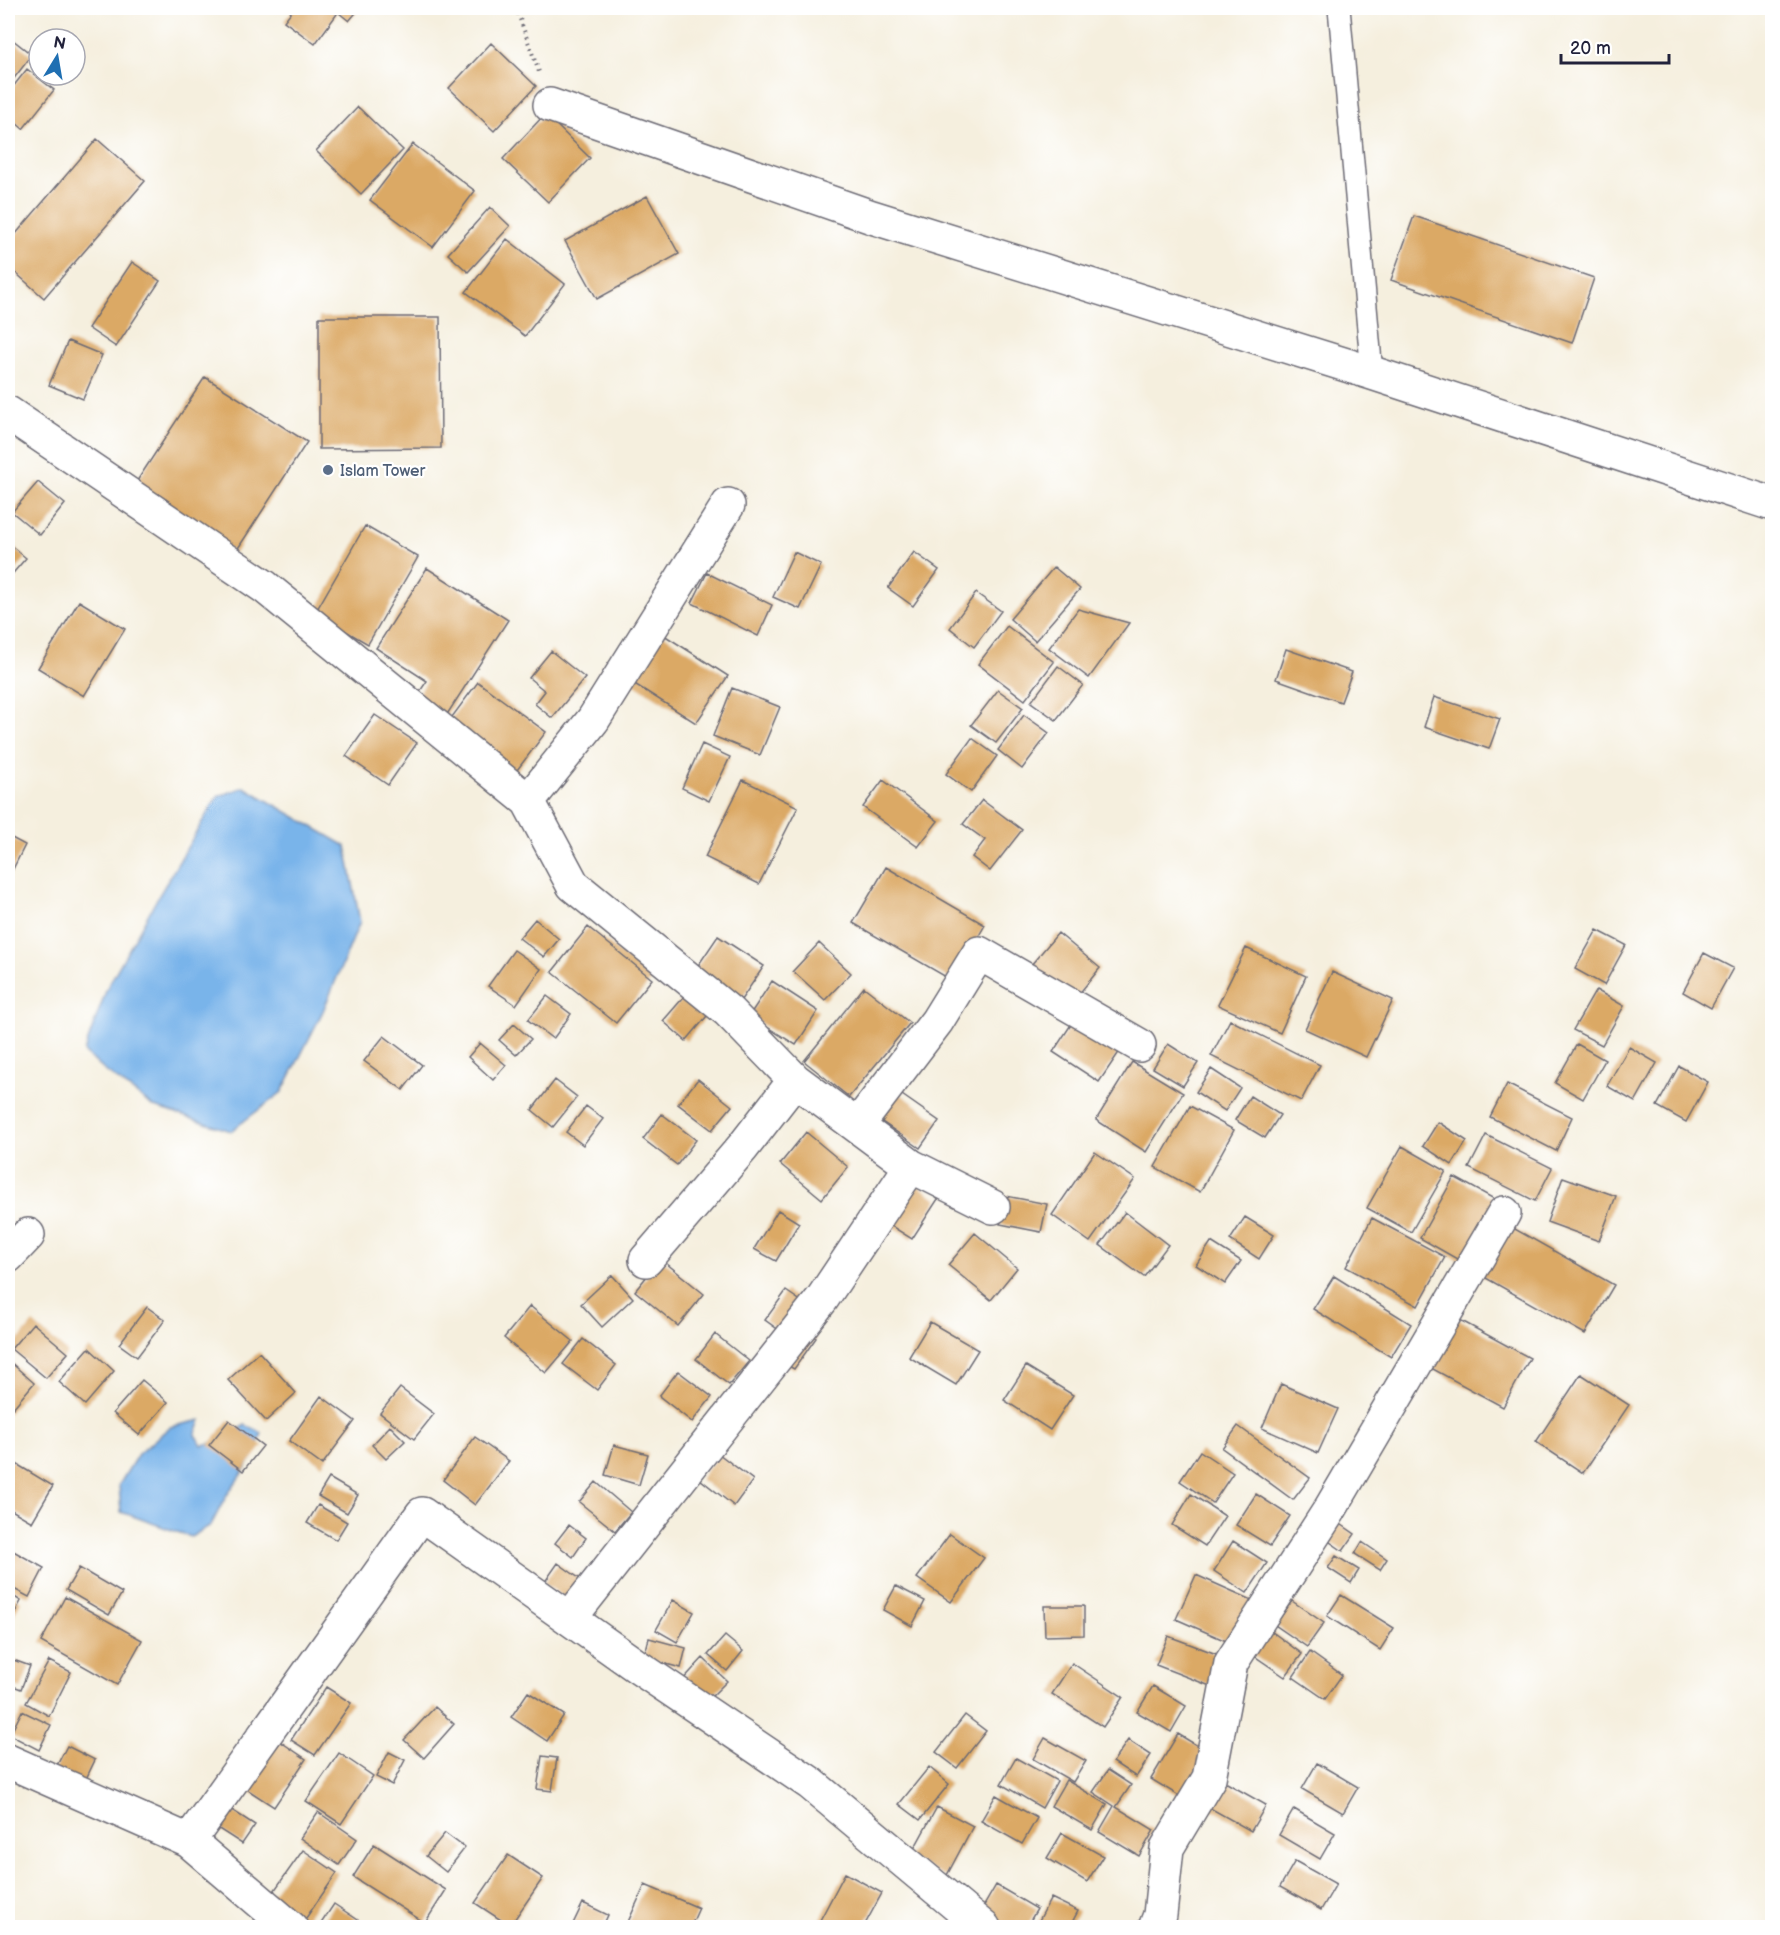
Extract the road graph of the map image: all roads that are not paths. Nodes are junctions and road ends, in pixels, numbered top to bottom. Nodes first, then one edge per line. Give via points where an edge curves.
1 (1339, 8) edge
2 (550, 105) road end
3 (1372, 373) junction
4 (8, 413) edge
5 (1773, 504) edge
6 (728, 506) dead end
7 (528, 801) junction
8 (1140, 1045) dead end
9 (795, 1080) junction
10 (857, 1126) junction
11 (911, 1166) junction
12 (993, 1207) dead end
13 (1504, 1213) dead end
14 (646, 1260) dead end
15 (570, 1618) junction
16 (8, 1761) edge
17 (189, 1841) junction
18 (291, 1928) edge
19 (984, 1928) edge
20 (1155, 1928) edge

1 - 3 lane
2 - 3 street via 872,217
3 - 5 street
4 - 7 street via 265,587
6 - 7 street via 592,720
7 - 9 street via 573,885 728,1011
8 - 10 street via 979,953 937,1021
9 - 10 street
9 - 14 street
10 - 11 street
11 - 12 street
11 - 15 street via 822,1299
13 - 20 street via 1329,1511 1231,1663 1209,1778 1167,1848 1160,1915
15 - 17 street via 422,1514
15 - 19 street via 810,1783
16 - 17 street
17 - 18 street

